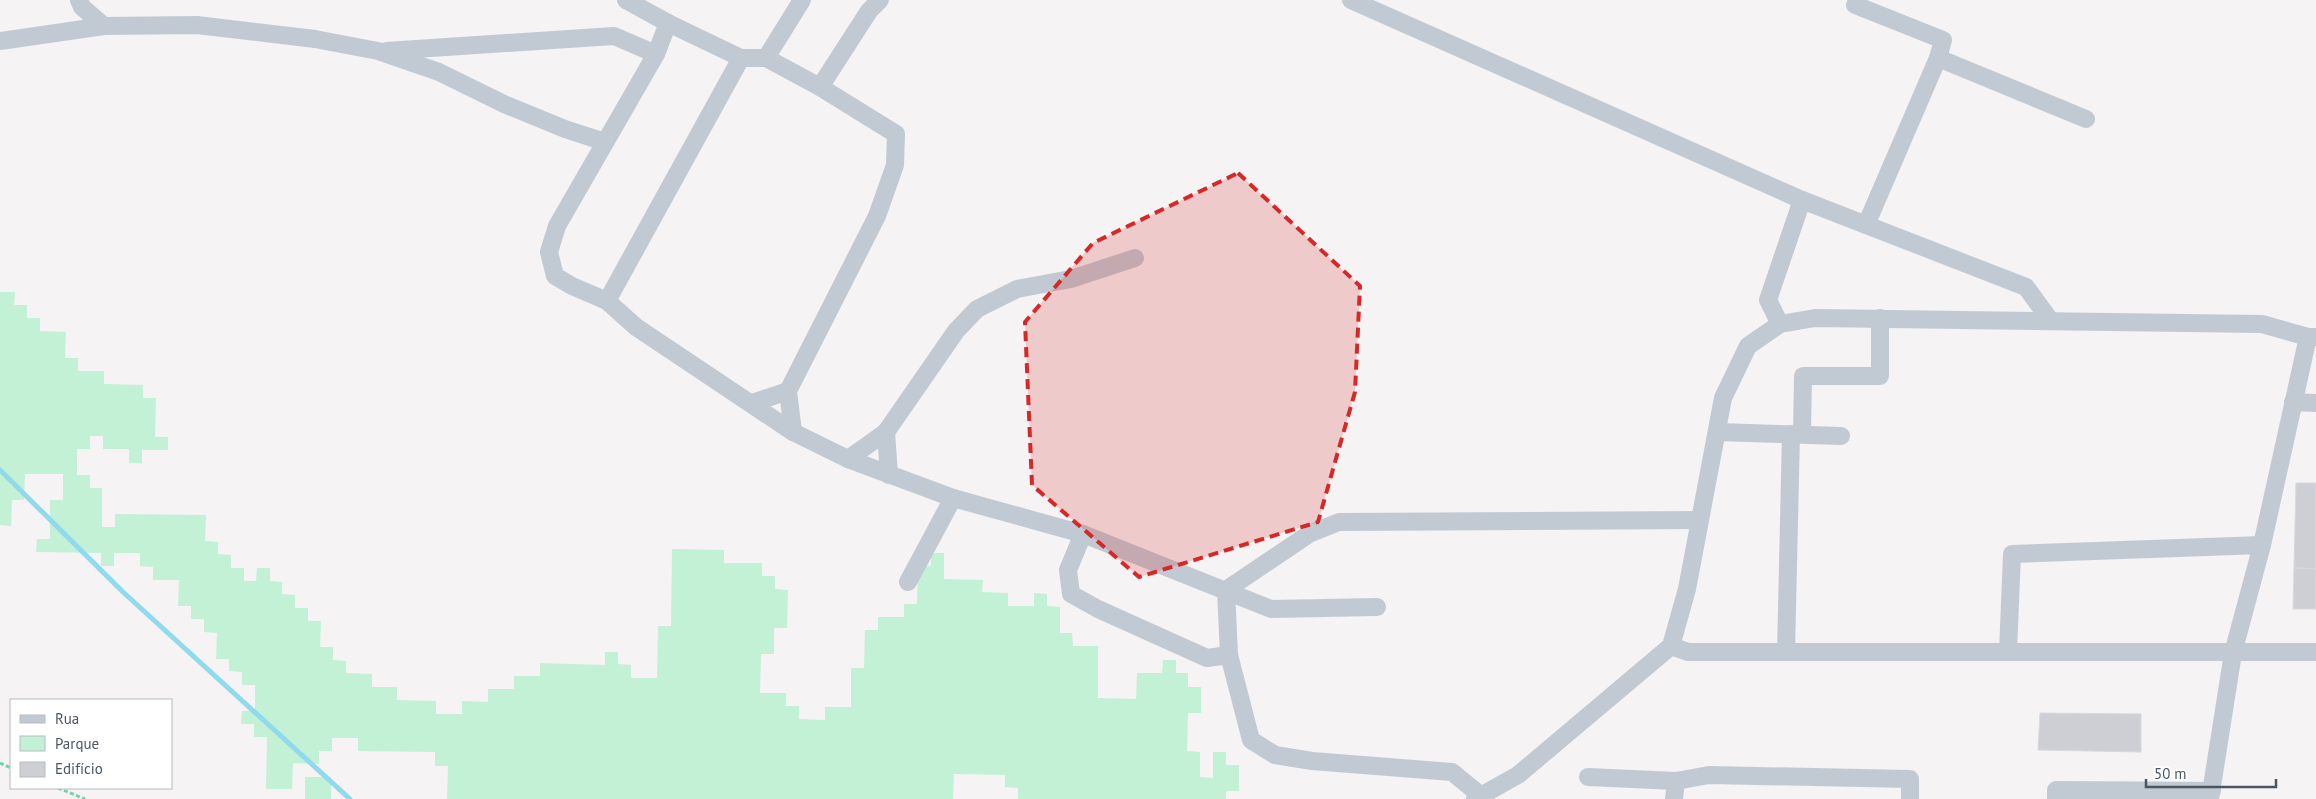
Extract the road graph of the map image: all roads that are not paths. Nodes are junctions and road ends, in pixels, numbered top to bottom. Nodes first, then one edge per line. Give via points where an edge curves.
1 (79, 0) edge
2 (626, 0) edge
3 (802, 0) edge
4 (880, 0) edge
5 (1357, 1) edge
6 (1856, 5) dead end
7 (668, 23) junction
8 (104, 26) junction
9 (0, 41) edge
10 (378, 51) junction
11 (656, 54) junction
12 (741, 58) junction
13 (766, 58) junction
14 (1938, 58) junction
15 (820, 87) junction
16 (2086, 119) dead end
17 (605, 142) junction
18 (1802, 200) junction
19 (1866, 224) junction
20 (1135, 258) dead end
21 (607, 301) junction
22 (1880, 318) junction
23 (2050, 320) junction
24 (1780, 324) junction
25 (2312, 337) edge
26 (788, 391) junction
27 (2293, 402) junction
28 (752, 403) junction
29 (2316, 403) edge
30 (793, 432) junction
31 (886, 432) junction
32 (1717, 432) junction
33 (1797, 434) junction
34 (1841, 436) dead end
35 (848, 459) junction
36 (889, 475) junction
37 (953, 498) junction
38 (1700, 520) junction
39 (1082, 534) junction
40 (2262, 545) junction
41 (908, 582) dead end
42 (1226, 590) junction
43 (1377, 606) dead end
44 (1671, 646) junction
45 (1786, 652) junction
46 (2008, 652) junction
47 (2316, 652) edge
48 (2233, 653) junction
49 (1229, 655) junction
50 (1588, 777) dead end
51 (1675, 790) edge
52 (2211, 795) edge
53 (1480, 797) edge
54 (1910, 799) edge
55 (2056, 799) edge

1 - 8 lane via 82,7
2 - 7 lane
3 - 13 lane
4 - 15 lane
5 - 18 lane
6 - 14 lane via 1943,40
7 - 11 lane
7 - 12 lane
8 - 9 lane
8 - 10 lane via 197,25 262,31
10 - 11 lane via 614,36
10 - 17 lane via 439,72 504,104
11 - 17 lane
12 - 13 lane
12 - 21 lane
13 - 15 lane
14 - 16 lane
14 - 19 lane
15 - 26 lane via 896,134 895,164 877,216
17 - 21 lane via 557,226 549,252 556,276
18 - 19 lane
18 - 24 lane via 1768,300
19 - 23 lane via 2026,287
20 - 31 lane via 1070,278 1017,289 976,309 956,331
21 - 28 lane via 636,327
22 - 23 lane
22 - 24 lane via 1815,318
22 - 33 lane via 1880,376 1803,376
23 - 25 lane via 2262,324
24 - 32 lane via 1748,346 1723,398
25 - 27 lane
26 - 28 lane
26 - 30 lane
27 - 29 lane
27 - 40 lane
28 - 30 lane
30 - 35 lane
31 - 35 lane
31 - 36 lane
32 - 33 lane
32 - 38 lane
33 - 34 lane
33 - 45 lane
35 - 36 lane
36 - 37 lane
37 - 39 lane
37 - 41 lane
38 - 42 lane via 1339,522 1309,534
38 - 44 lane via 1687,589
39 - 42 lane
39 - 49 lane via 1068,570 1071,594 1206,658
40 - 46 lane via 2012,554
40 - 48 lane
42 - 43 lane via 1271,609
42 - 49 lane
44 - 45 lane via 1688,652
44 - 53 lane via 1518,774
45 - 46 lane
46 - 48 lane
47 - 48 lane
48 - 52 lane
49 - 53 lane via 1252,740 1275,755 1452,772
50 - 51 lane
51 - 54 lane via 1709,775 1910,779
52 - 55 lane via 2056,790

